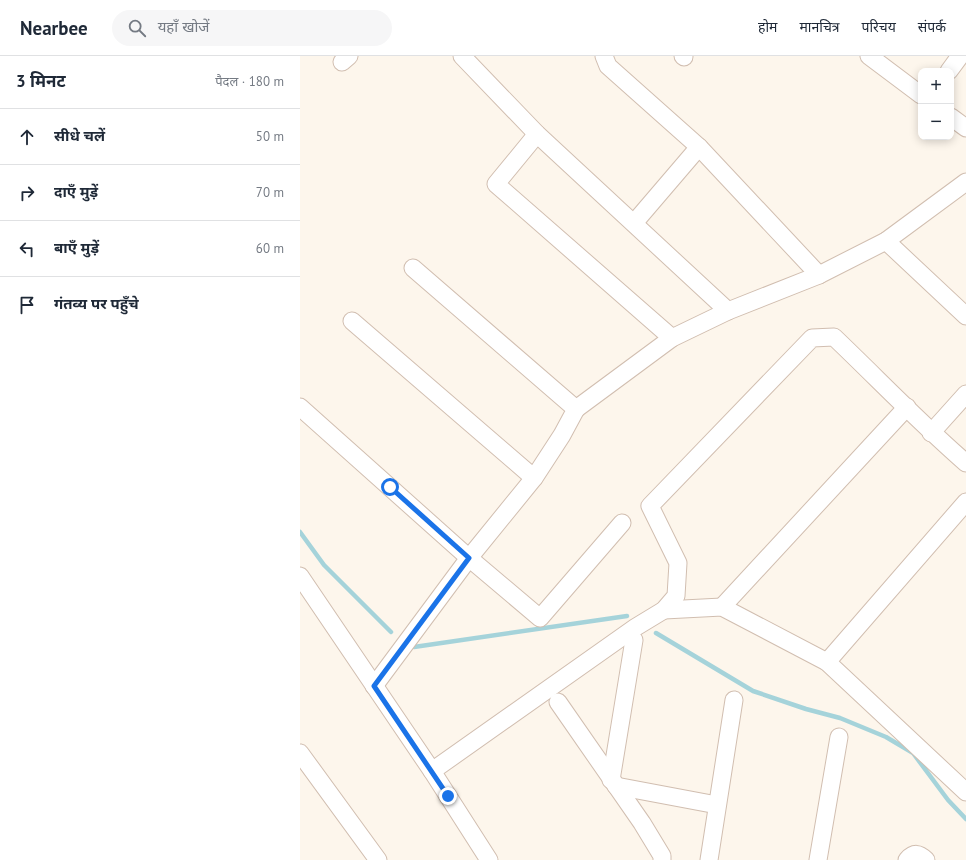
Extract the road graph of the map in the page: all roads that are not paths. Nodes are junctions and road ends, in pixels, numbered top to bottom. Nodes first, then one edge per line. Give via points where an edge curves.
1 (462, 56) edge
2 (604, 56) edge
3 (868, 56) edge
4 (960, 56) edge
5 (951, 68) edge
6 (918, 93) edge
7 (954, 119) edge
8 (966, 128) edge
9 (537, 134) junction
10 (699, 147) junction
11 (966, 182) edge
12 (634, 223) junction
13 (886, 241) junction
14 (413, 268) dead end
15 (819, 275) junction
16 (728, 311) junction
17 (966, 316) edge
18 (352, 321) dead end
19 (672, 338) junction
20 (966, 394) edge
21 (300, 407) edge
22 (907, 407) junction
23 (576, 409) junction
24 (931, 433) junction
25 (966, 463) edge
26 (534, 478) junction
27 (966, 502) edge
28 (622, 523) dead end
29 (469, 558) junction
30 (300, 576) edge
31 (722, 607) junction
32 (664, 610) junction
33 (634, 640) dead end
34 (827, 662) junction
35 (374, 686) junction
36 (734, 700) dead end
37 (558, 702) dead end
38 (838, 737) dead end
39 (300, 752) edge
40 (432, 771) junction
41 (613, 783) junction
42 (966, 792) edge
43 (717, 805) junction
44 (378, 860) edge
45 (489, 860) edge
46 (662, 860) edge
47 (709, 860) edge
48 (818, 860) edge
49 (907, 860) edge
50 (926, 860) edge

1 - 9 street
2 - 10 street via 608,66
3 - 6 street
4 - 5 street
7 - 8 street
9 - 12 street
9 - 19 street via 496,184
10 - 12 street
10 - 15 street
11 - 13 street
12 - 16 street
13 - 15 street
13 - 17 street
14 - 23 street
15 - 16 street
16 - 19 street
18 - 26 street
19 - 23 street
20 - 24 street
21 - 29 street
22 - 24 street
22 - 31 street
22 - 32 street via 834,337 812,338 650,506 678,563 676,596
23 - 26 street
24 - 25 street
26 - 29 street
27 - 34 street
28 - 29 street via 540,618
29 - 35 street
30 - 35 street
31 - 32 street
31 - 34 street
32 - 40 street
33 - 41 street
34 - 42 street
35 - 40 street
36 - 43 street
37 - 41 street
38 - 48 street
39 - 44 street
40 - 45 street
41 - 43 street
41 - 46 street via 642,823
43 - 47 street
49 - 50 street via 911,855 917,854

